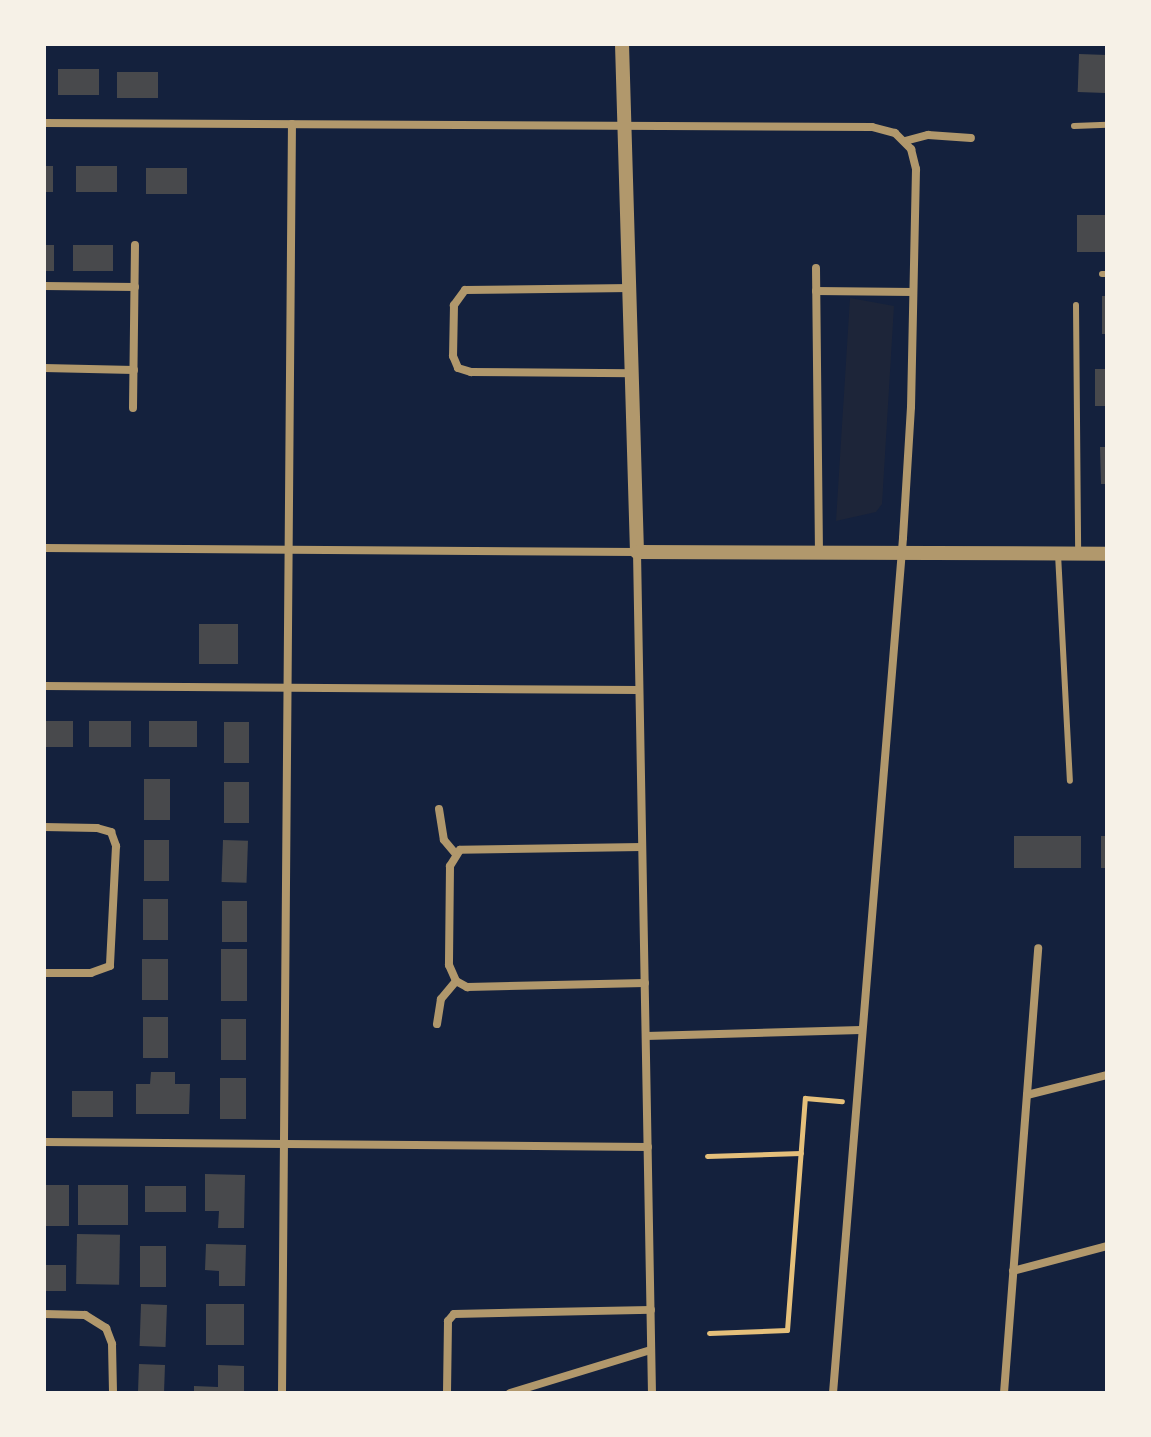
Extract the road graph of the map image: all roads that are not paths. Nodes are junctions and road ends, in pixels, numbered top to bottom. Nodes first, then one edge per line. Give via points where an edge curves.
1 (622, 44) edge
2 (44, 123) edge
3 (292, 124) junction
4 (1107, 125) edge
5 (1074, 126) dead end
6 (626, 127) junction
7 (971, 138) dead end
8 (905, 141) junction
9 (135, 245) dead end
10 (816, 268) dead end
11 (44, 286) edge
12 (135, 287) junction
13 (632, 288) junction
14 (816, 291) junction
15 (913, 292) junction
16 (1076, 305) dead end
17 (44, 368) edge
18 (134, 370) junction
19 (634, 373) junction
20 (133, 408) dead end
21 (44, 548) edge
22 (289, 550) junction
23 (637, 552) junction
24 (819, 553) junction
25 (902, 553) junction
26 (1058, 554) junction
27 (1078, 554) junction
28 (1107, 554) edge
29 (44, 686) edge
30 (287, 688) junction
31 (639, 690) junction
32 (1070, 781) dead end
33 (439, 809) dead end
34 (44, 827) edge
35 (642, 847) junction
36 (455, 853) junction
37 (1038, 948) dead end
38 (44, 973) edge
39 (456, 981) junction
40 (645, 983) junction
41 (437, 1024) dead end
42 (861, 1030) junction
43 (646, 1036) junction
44 (1107, 1075) edge
45 (1027, 1095) junction
46 (44, 1142) edge
47 (284, 1144) junction
48 (648, 1147) junction
49 (1107, 1246) edge
50 (1013, 1271) junction
51 (651, 1310) junction
52 (44, 1314) edge
53 (651, 1350) junction
54 (113, 1393) edge
55 (282, 1393) edge
56 (447, 1393) edge
57 (510, 1393) edge
58 (652, 1393) edge
59 (833, 1393) edge
60 (1004, 1393) edge

1 - 6 street
2 - 3 street
3 - 6 street
3 - 22 street
4 - 5 lane
6 - 8 street via 872,127
6 - 13 street
7 - 8 street via 928,135
8 - 15 street via 916,169
9 - 12 street
10 - 14 street
11 - 12 street
12 - 18 street
13 - 19 street
13 - 19 street via 465,290 454,305 453,356 458,368 471,372
14 - 15 street
14 - 24 street
15 - 25 street
16 - 27 lane
17 - 18 street
18 - 20 street
19 - 23 street
21 - 22 street
22 - 23 street
22 - 30 street
23 - 24 street
23 - 31 street
24 - 25 street
25 - 26 street
25 - 42 street
26 - 27 street
26 - 32 lane
27 - 28 street
29 - 30 street
30 - 31 street
30 - 47 street
31 - 35 street
33 - 36 street via 444,840
34 - 38 street via 97,828 111,832 116,846 110,966 91,973
35 - 36 street via 465,848
35 - 40 street
36 - 39 street via 450,866 449,965
37 - 45 street
39 - 40 street via 467,987
39 - 41 street via 441,999
40 - 43 street
42 - 43 street
42 - 59 street
43 - 48 street
44 - 45 street
45 - 50 street
46 - 47 street
47 - 48 street
47 - 55 street
48 - 51 street
49 - 50 street
50 - 60 street
51 - 53 street
51 - 56 street via 454,1314 448,1321
52 - 54 street via 85,1315 106,1328 112,1344
53 - 57 street
53 - 58 street

